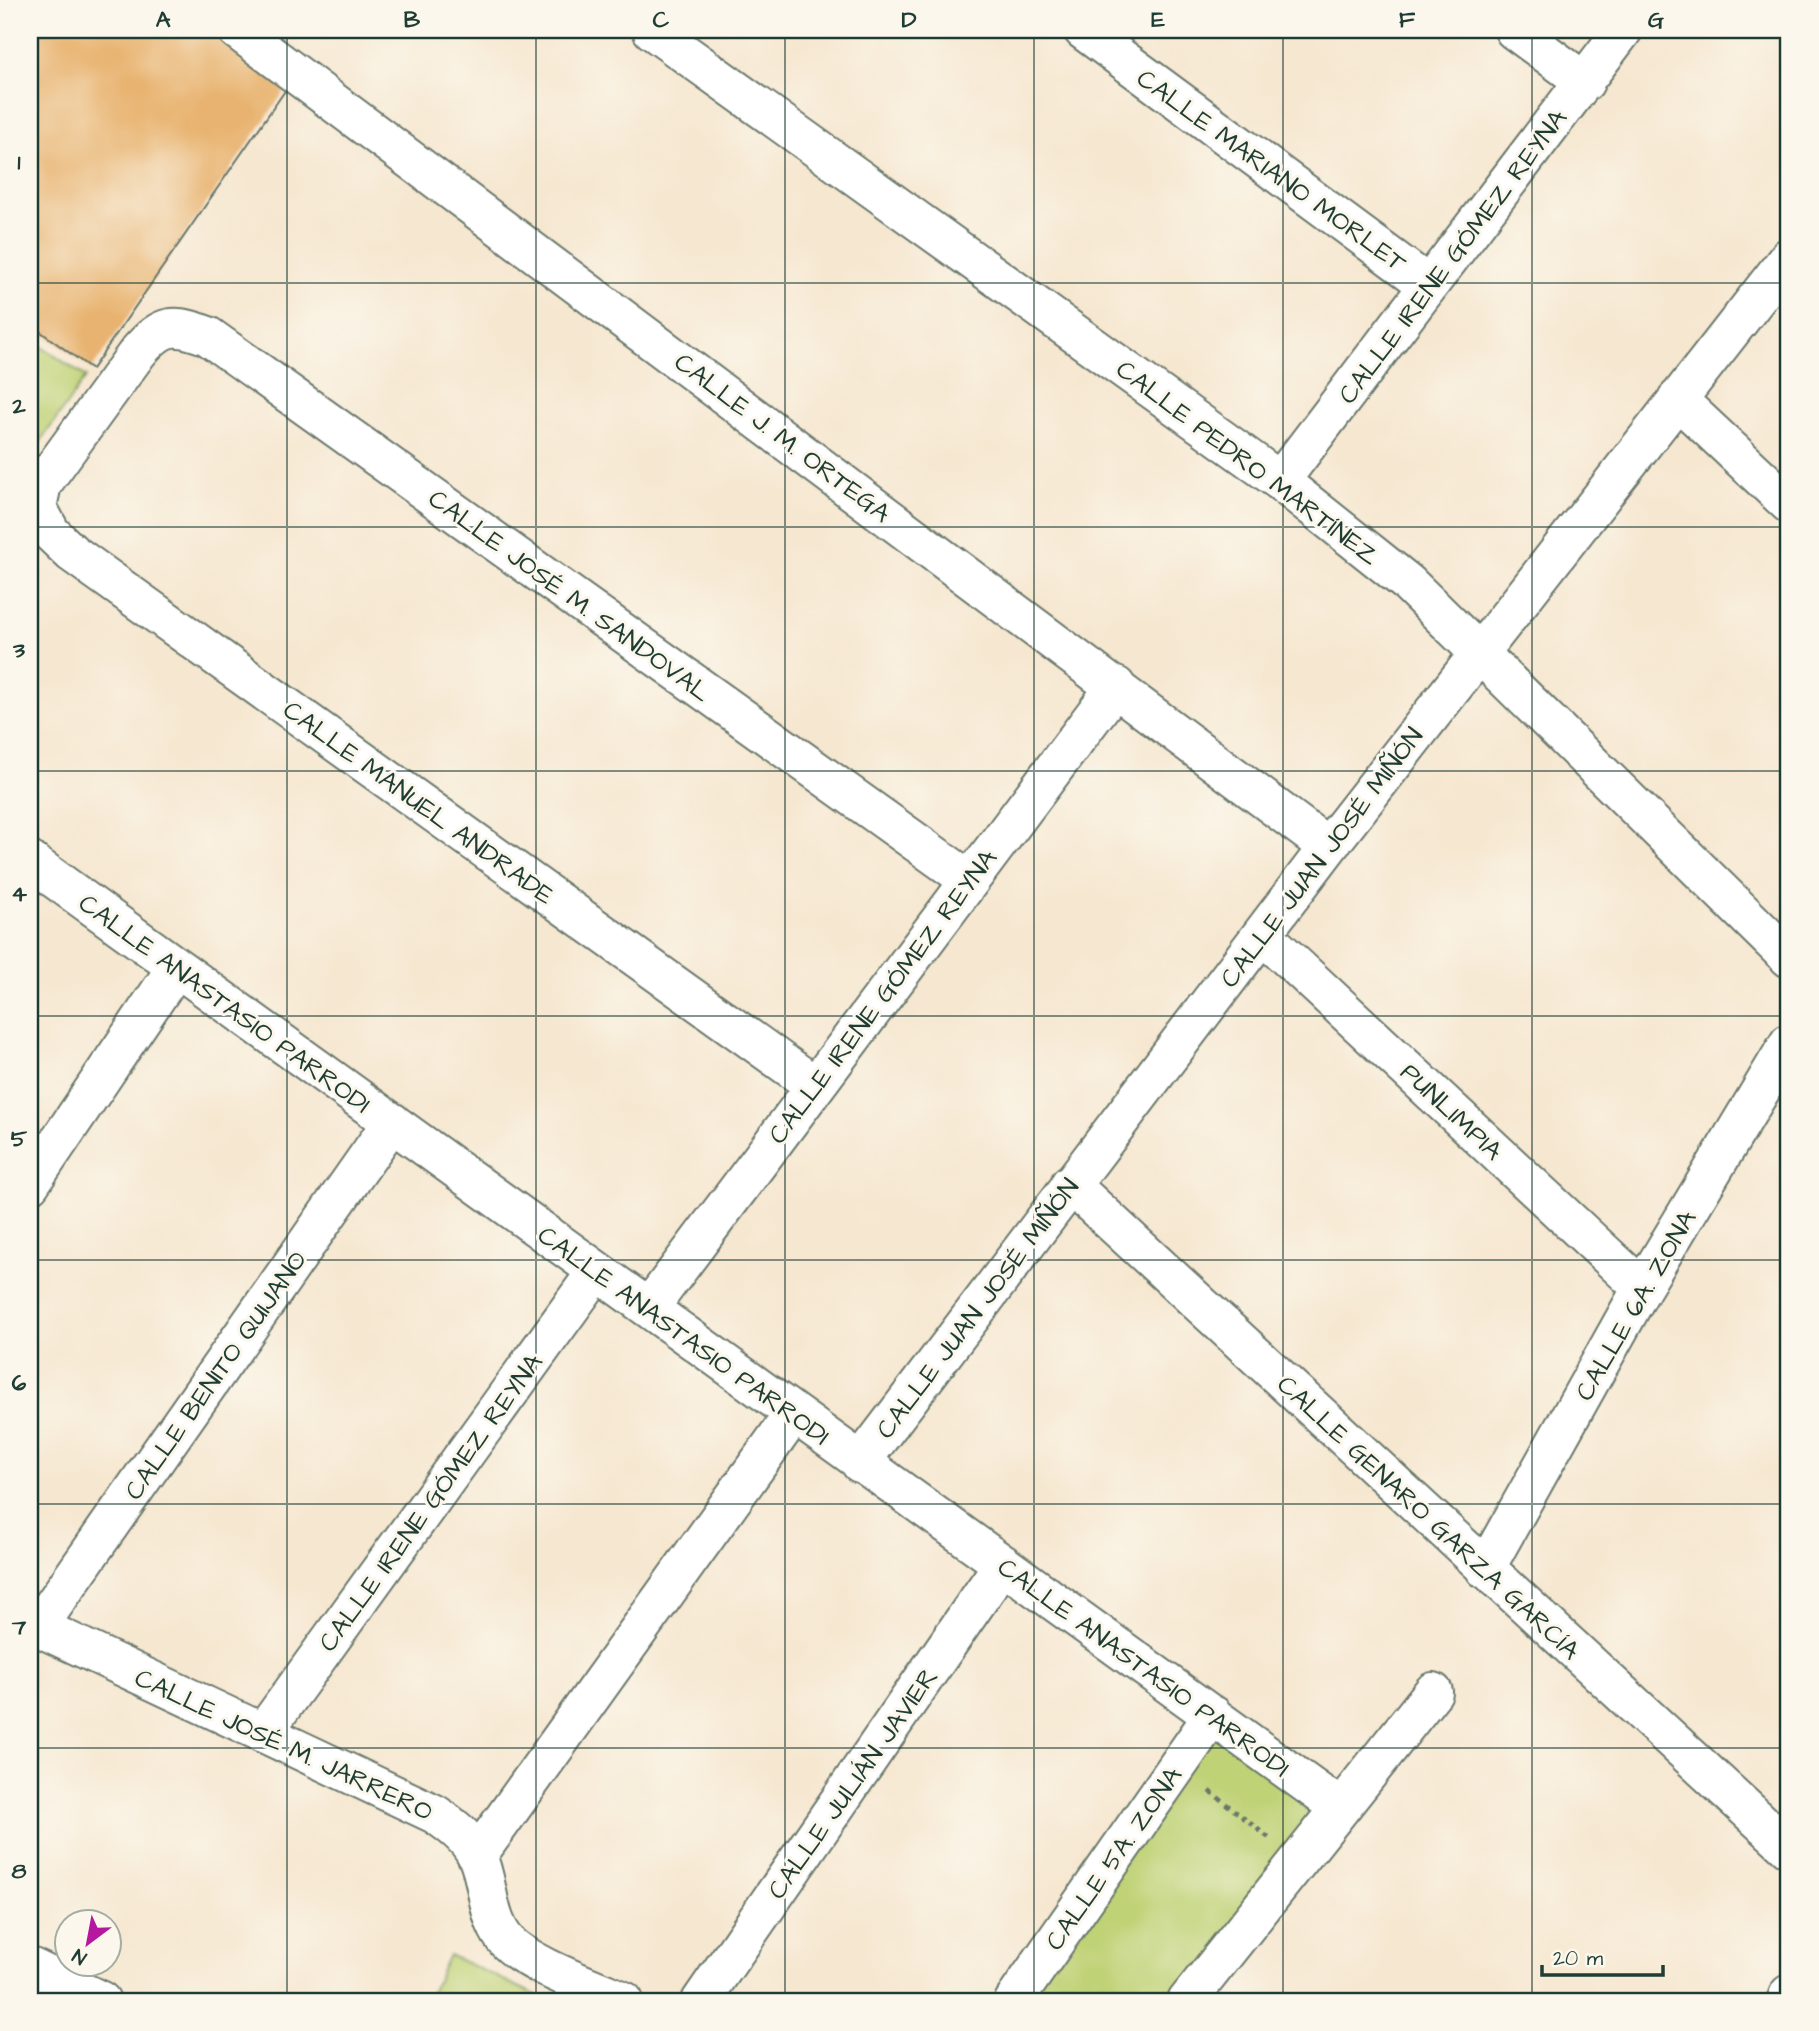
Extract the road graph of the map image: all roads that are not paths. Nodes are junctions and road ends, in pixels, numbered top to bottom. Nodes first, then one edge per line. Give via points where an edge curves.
1 (237, 30) edge
2 (652, 30) edge
3 (1083, 30) edge
4 (1514, 30) edge
5 (1623, 30) edge
6 (1585, 82) junction
7 (1789, 257) edge
8 (1427, 284) junction
9 (165, 327) joint
10 (1677, 399) junction
11 (1280, 481) junction
12 (1789, 504) edge
13 (1479, 651) junction
14 (1116, 686) junction
15 (1328, 846) junction
16 (30, 861) edge
17 (969, 880) junction
18 (1262, 934) junction
19 (1789, 958) edge
20 (176, 968) junction
21 (1789, 1043) edge
22 (814, 1085) junction
23 (391, 1122) junction
24 (30, 1184) edge
25 (1070, 1184) junction
26 (597, 1271) junction
27 (1643, 1288) junction
28 (649, 1308) junction
29 (793, 1415) junction
30 (860, 1463) junction
31 (1003, 1564) junction
32 (1485, 1569) junction
33 (34, 1625) edge
34 (1433, 1692) dead end
35 (1213, 1715) junction
36 (263, 1733) junction
37 (1340, 1808) junction
38 (1789, 1848) edge
39 (477, 1856) junction
40 (30, 1967) edge
41 (1789, 1994) edge
42 (101, 2001) edge
43 (624, 2001) edge
44 (701, 2001) edge
45 (1013, 2001) edge
46 (1186, 2001) edge
47 (1786, 2001) edge

1 - 14 street, CALLE J. M. ORTEGA
2 - 11 street, CALLE PEDRO MARTÍNEZ
3 - 8 street, CALLE MARIANO MORLET
4 - 6 street
5 - 6 street, CALLE IRENE GÓMEZ REYNA
6 - 8 street, CALLE IRENE GÓMEZ REYNA
7 - 10 street, CALLE JUAN JOSÉ MIÑÓN
8 - 11 street, CALLE IRENE GÓMEZ REYNA
9 - 17 street, CALLE JOSÉ M. SANDOVAL via 185,327 208,336
9 - 22 street, CALLE MANUEL ANDRADE via 138,352 42,484 37,507 51,533 72,553
10 - 12 street
10 - 13 street, CALLE JUAN JOSÉ MIÑÓN
11 - 13 street, CALLE PEDRO MARTÍNEZ via 1408,583
13 - 15 street, CALLE JUAN JOSÉ MIÑÓN
13 - 19 street, CALLE PEDRO MARTÍNEZ
14 - 15 street, CALLE J. M. ORTEGA
14 - 17 street, CALLE IRENE GÓMEZ REYNA
15 - 18 street, CALLE JUAN JOSÉ MIÑÓN
16 - 20 street, CALLE ANASTASIO PARRODI
17 - 22 street, CALLE IRENE GÓMEZ REYNA
18 - 25 street, CALLE JUAN JOSÉ MIÑÓN
18 - 27 street, PUNLIMPIA
20 - 23 street, CALLE ANASTASIO PARRODI
20 - 24 street
21 - 27 street, CALLE 6A. ZONA
22 - 28 street, CALLE IRENE GÓMEZ REYNA
23 - 26 street, CALLE ANASTASIO PARRODI
23 - 33 street, CALLE BENITO QUIJANO
25 - 30 street, CALLE JUAN JOSÉ MIÑÓN
25 - 32 street, CALLE GENARO GARZA GARCÍA
26 - 28 street, CALLE ANASTASIO PARRODI
26 - 36 street, CALLE IRENE GÓMEZ REYNA
27 - 32 street, CALLE 6A. ZONA
28 - 29 street, CALLE ANASTASIO PARRODI
29 - 30 street, CALLE ANASTASIO PARRODI
29 - 39 street
30 - 31 street, CALLE ANASTASIO PARRODI
31 - 35 street, CALLE ANASTASIO PARRODI
31 - 44 street, CALLE JULIÁN JAVIER
32 - 38 street, CALLE GENARO GARZA GARCÍA
33 - 36 street, CALLE JOSÉ M. JARRERO
34 - 37 street
35 - 37 street, CALLE ANASTASIO PARRODI
35 - 45 street, CALLE 5A. ZONA
36 - 39 street, CALLE JOSÉ M. JARRERO via 435,1814 459,1832
37 - 46 street
39 - 43 street, CALLE JOSÉ M. JARRERO via 491,1910 505,1939 527,1957
40 - 42 street
41 - 47 street

